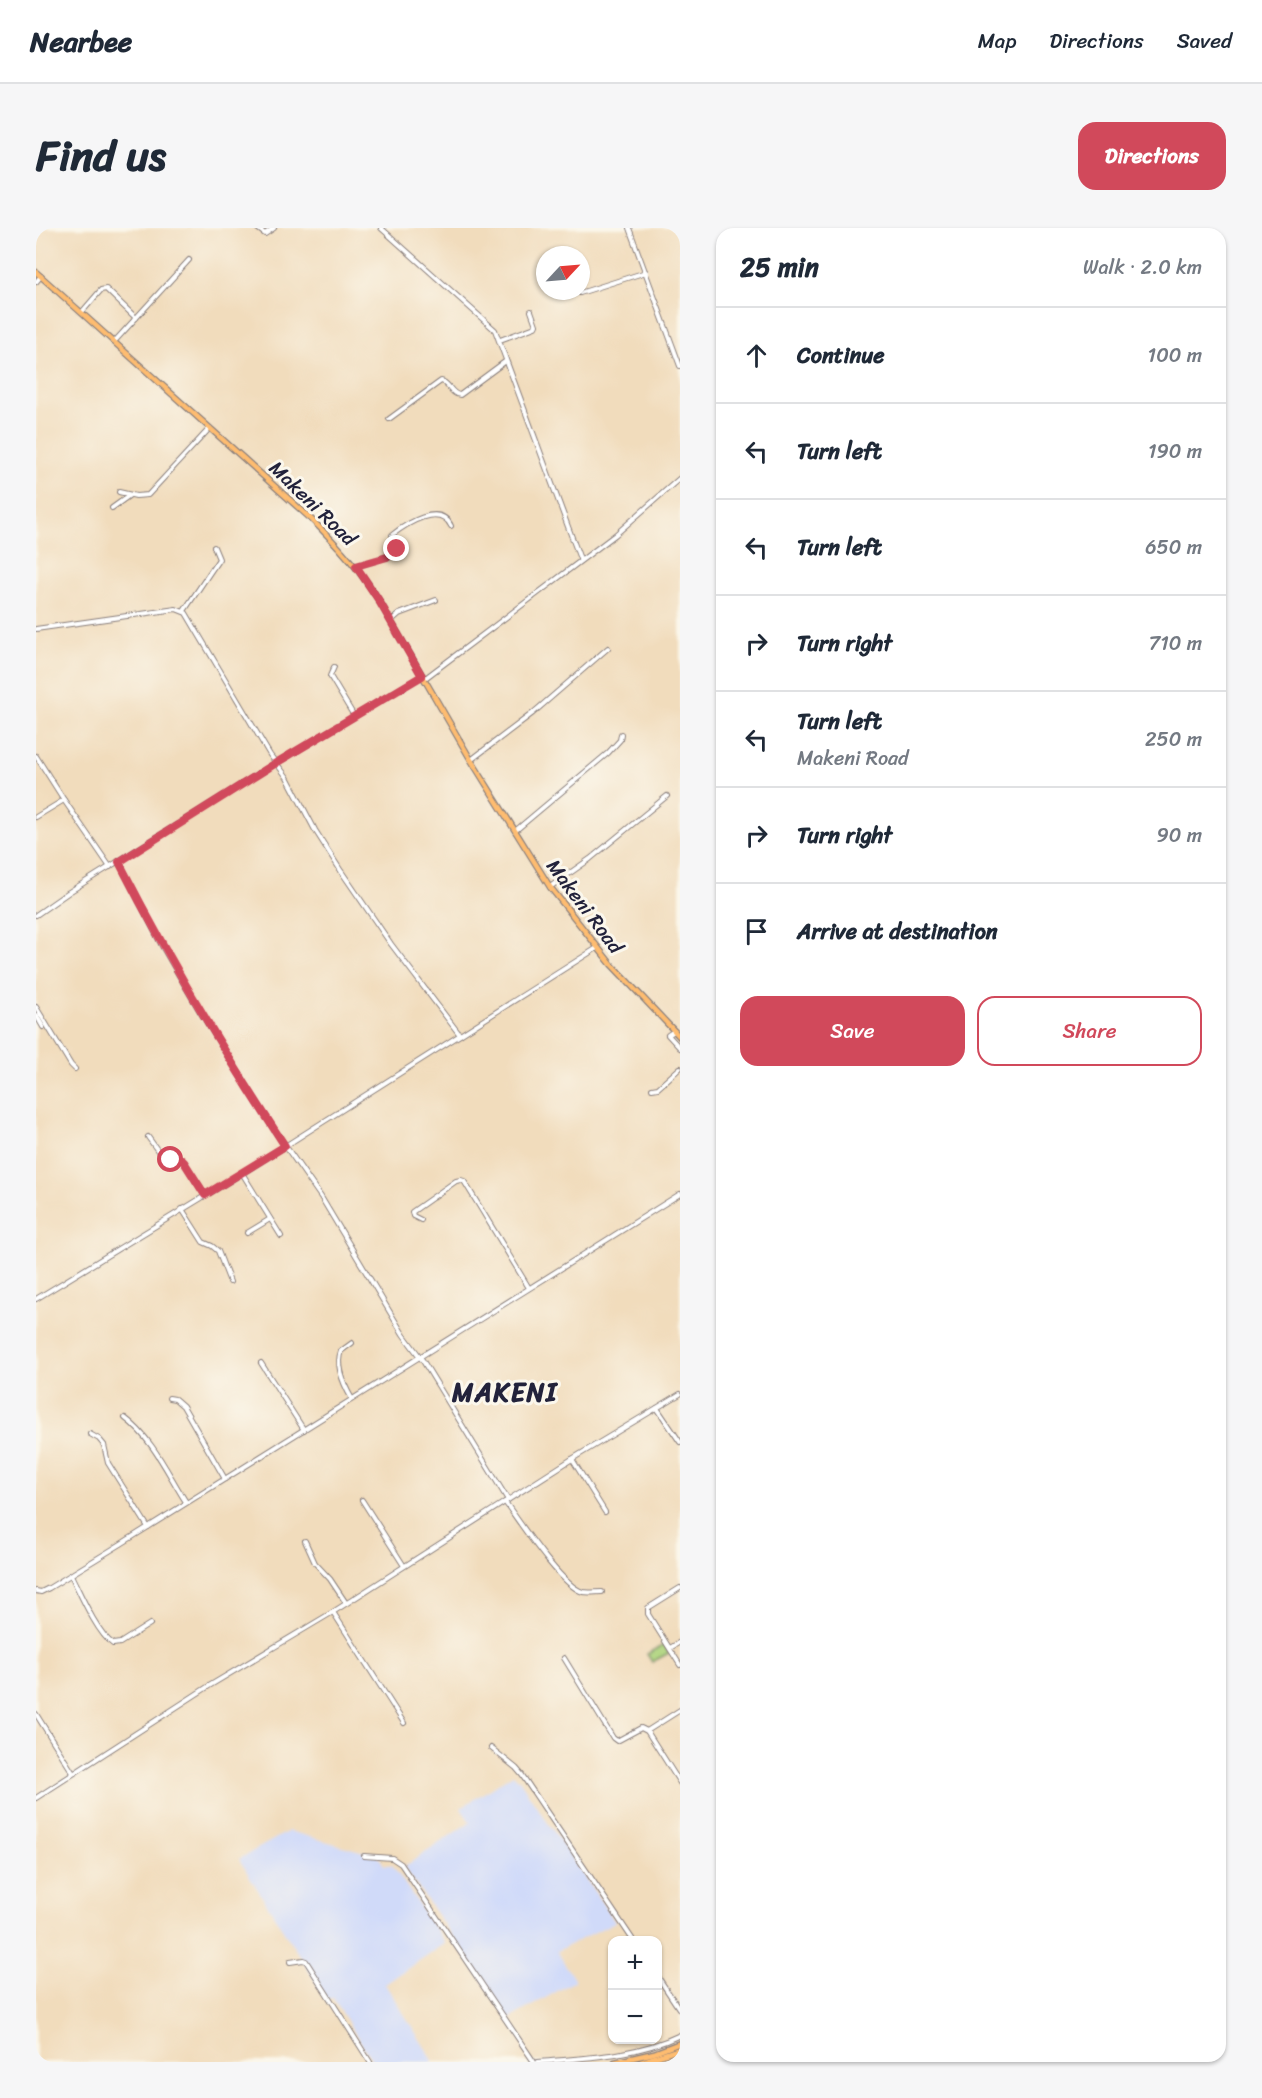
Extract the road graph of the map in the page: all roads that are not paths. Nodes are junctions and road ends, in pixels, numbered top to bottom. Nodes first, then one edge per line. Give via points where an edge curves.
1 (258, 228) edge
2 (274, 228) edge
3 (381, 228) edge
4 (629, 228) edge
5 (189, 260) dead end
6 (36, 272) edge
7 (646, 272) junction
8 (41, 276) junction
9 (36, 282) edge
10 (590, 290) edge
11 (531, 311) dead end
12 (82, 312) junction
13 (136, 318) junction
14 (500, 340) junction
15 (114, 342) junction
16 (678, 357) edge
17 (506, 361) junction
18 (680, 366) edge
19 (389, 419) dead end
20 (210, 428) junction
21 (680, 478) edge
22 (119, 492) dead end
23 (130, 495) junction
24 (112, 508) dead end
25 (451, 526) dead end
26 (214, 547) dead end
27 (580, 559) junction
28 (356, 566) junction
29 (436, 600) dead end
30 (184, 611) junction
31 (391, 621) junction
32 (36, 629) edge
33 (608, 648) dead end
34 (334, 667) dead end
35 (423, 677) junction
36 (354, 716) junction
37 (621, 734) dead end
38 (36, 756) edge
39 (471, 760) junction
40 (276, 763) junction
41 (668, 796) dead end
42 (64, 800) junction
43 (36, 817) edge
44 (514, 832) junction
45 (119, 862) junction
46 (110, 867) junction
47 (550, 887) junction
48 (36, 915) edge
49 (597, 948) junction
50 (36, 1007) edge
51 (36, 1015) edge
52 (43, 1027) dead end
53 (674, 1031) junction
54 (460, 1035) junction
55 (680, 1037) edge
56 (680, 1048) edge
57 (680, 1068) edge
58 (75, 1069) dead end
59 (652, 1089) dead end
60 (148, 1137) dead end
61 (285, 1146) junction
62 (242, 1173) junction
63 (680, 1194) edge
64 (205, 1195) junction
65 (182, 1209) junction
66 (270, 1219) junction
67 (421, 1220) dead end
68 (247, 1233) dead end
69 (282, 1236) dead end
70 (230, 1282) dead end
71 (529, 1288) junction
72 (36, 1299) edge
73 (352, 1343) dead end
74 (420, 1359) junction
75 (261, 1363) dead end
76 (680, 1394) edge
77 (169, 1398) dead end
78 (352, 1399) junction
79 (657, 1408) junction
80 (125, 1418) dead end
81 (304, 1430) junction
82 (90, 1434) dead end
83 (680, 1442) edge
84 (572, 1459) junction
85 (225, 1479) junction
86 (362, 1500) dead end
87 (507, 1501) junction
88 (186, 1502) junction
89 (605, 1512) dead end
90 (148, 1527) junction
91 (305, 1541) dead end
92 (404, 1566) junction
93 (71, 1575) junction
94 (680, 1588) edge
95 (36, 1591) edge
96 (602, 1592) dead end
97 (346, 1603) junction
98 (333, 1612) junction
99 (150, 1624) dead end
100 (680, 1642) edge
101 (670, 1648) junction
102 (564, 1658) dead end
103 (680, 1665) edge
104 (680, 1710) edge
105 (36, 1714) edge
106 (404, 1723) dead end
107 (647, 1731) junction
108 (491, 1748) dead end
109 (73, 1773) junction
110 (680, 1783) edge
111 (36, 1798) edge
112 (364, 1856) dead end
113 (630, 1936) edge
114 (290, 1962) dead end
115 (662, 1984) edge
116 (680, 2010) edge
117 (680, 2035) edge
118 (680, 2043) edge
119 (652, 2045) junction
120 (636, 2049) junction
121 (680, 2049) edge
122 (654, 2052) junction
123 (619, 2053) junction
124 (638, 2056) junction
125 (618, 2061) edge
126 (370, 2062) edge
127 (536, 2062) edge
128 (641, 2062) edge

1 - 2 street via 265,234
3 - 14 street via 495,330
4 - 7 street
5 - 13 street
6 - 8 main road, Makeni Road
7 - 10 street
7 - 16 street
8 - 9 street
8 - 12 main road, Makeni Road
11 - 14 street via 535,327
12 - 13 street via 106,289
12 - 15 main road, Makeni Road
13 - 15 street
14 - 17 street
15 - 20 main road, Makeni Road
16 - 18 street
17 - 19 street via 460,395 441,381
17 - 27 street
20 - 23 street via 150,493
20 - 28 main road, Makeni Road via 327,534
21 - 27 street via 633,520
22 - 23 street
23 - 24 street
25 - 28 street via 442,516 419,518 392,535 397,548 393,554
26 - 30 street via 219,559
27 - 35 street
28 - 31 main road, Makeni Road
29 - 31 street
30 - 32 street
30 - 40 street
31 - 35 main road, Makeni Road
33 - 39 street
34 - 36 street via 330,676
35 - 36 street
35 - 39 main road, Makeni Road
36 - 40 street
37 - 44 street via 608,753
38 - 42 street
39 - 44 main road, Makeni Road
40 - 45 street
40 - 54 street via 341,871
41 - 47 street
42 - 43 street
42 - 46 street
44 - 47 main road, Makeni Road
45 - 46 street
45 - 61 street via 201,1013
46 - 48 street
47 - 49 main road, Makeni Road
49 - 53 main road, Makeni Road
49 - 54 street
50 - 58 street
51 - 52 street
53 - 55 main road, Makeni Road
53 - 56 street via 668,1035
54 - 61 street
57 - 59 street
60 - 64 street via 163,1158 184,1162
61 - 62 street
61 - 74 street via 321,1197
62 - 64 street
62 - 66 street
63 - 71 street
64 - 65 street
65 - 70 street via 203,1242 218,1251
65 - 72 street
66 - 68 street
66 - 69 street
67 - 71 street via 412,1212 456,1181 464,1181
71 - 74 street
73 - 78 street via 341,1351 339,1360
74 - 78 street
74 - 87 street
75 - 81 street
76 - 79 street
77 - 85 street via 183,1406
78 - 81 street
79 - 83 street
79 - 84 street
80 - 88 street via 137,1428
81 - 85 street
82 - 90 street via 105,1444 108,1463
84 - 87 street
84 - 89 street
85 - 88 street
86 - 92 street
87 - 92 street
87 - 96 street via 544,1556 574,1587 584,1593
88 - 90 street
90 - 93 street
91 - 97 street via 315,1563
92 - 97 street
93 - 95 street
93 - 99 street via 87,1608 112,1644
94 - 101 street via 648,1608
97 - 98 street
98 - 106 street
98 - 109 street
100 - 101 street
101 - 103 street
102 - 107 street via 615,1740 641,1728
104 - 107 street
105 - 109 street
107 - 110 street
108 - 113 street via 522,1775
109 - 111 street
112 - 127 street via 392,1858 401,1864
114 - 126 street via 306,1961
115 - 116 street
117 - 119 street
118 - 122 main road
119 - 120 street
119 - 122 street
120 - 123 street
120 - 124 street
121 - 128 main road
122 - 124 main road
123 - 125 street
123 - 127 street
124 - 125 main road

